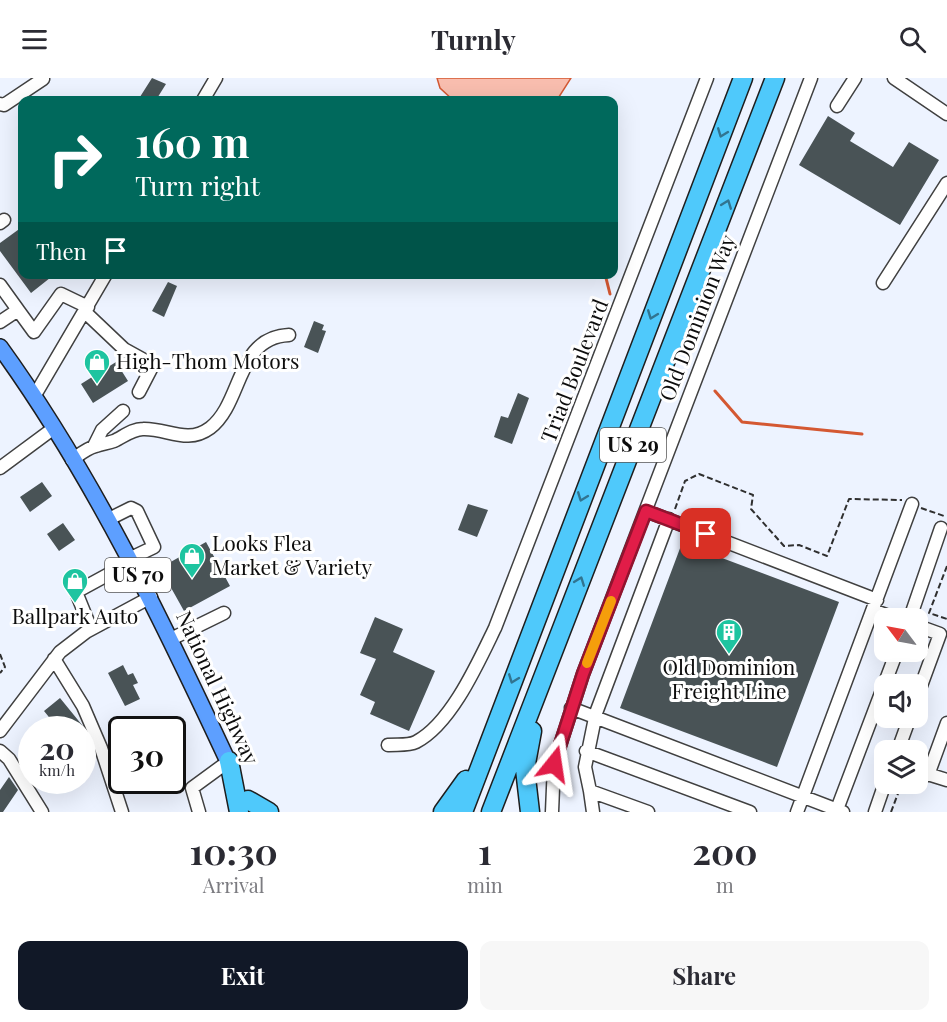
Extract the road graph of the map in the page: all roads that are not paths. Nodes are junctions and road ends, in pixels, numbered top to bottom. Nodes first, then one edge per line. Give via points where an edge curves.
1 (216, 78) edge
2 (707, 78) edge
3 (743, 78) edge
4 (775, 78) edge
5 (811, 78) edge
6 (855, 78) edge
7 (894, 78) edge
8 (43, 79) edge
9 (205, 96) edge
10 (0, 105) edge
11 (837, 106) dead end
12 (947, 114) edge
13 (947, 183) edge
14 (103, 279) edge
15 (883, 283) dead end
16 (0, 285) edge
17 (87, 309) junction
18 (18, 310) junction
19 (0, 322) edge
20 (289, 335) dead end
21 (0, 347) edge
22 (139, 392) dead end
23 (35, 395) junction
24 (123, 411) dead end
25 (54, 428) junction
26 (94, 446) junction
27 (72, 460) junction
28 (0, 468) edge
29 (912, 504) road end
30 (646, 511) junction
31 (107, 520) junction
32 (670, 520) junction
33 (944, 522) edge
34 (130, 561) junction
35 (151, 597) junction
36 (875, 605) junction
37 (570, 608) junction
38 (879, 608) edge
39 (914, 608) edge
40 (224, 613) dead end
41 (92, 629) junction
42 (928, 629) edge
43 (944, 635) edge
44 (171, 639) junction
45 (54, 659) junction
46 (893, 662) edge
47 (927, 674) edge
48 (571, 708) junction
49 (596, 718) junction
50 (947, 723) edge
51 (0, 731) edge
52 (493, 732) junction
53 (388, 745) dead end
54 (0, 750) edge
55 (586, 751) junction
56 (228, 761) junction
57 (928, 763) edge
58 (928, 774) edge
59 (947, 780) edge
60 (590, 791) junction
61 (881, 794) edge
62 (804, 795) junction
63 (248, 808) edge
64 (839, 811) edge
65 (42, 812) edge
66 (122, 812) edge
67 (199, 812) edge
68 (269, 812) edge
69 (443, 812) edge
70 (463, 812) edge
71 (491, 812) edge
72 (530, 812) edge
73 (552, 812) edge
74 (593, 812) edge
75 (648, 812) edge
76 (750, 812) edge
77 (797, 812) edge
78 (875, 812) edge

1 - 9 street
2 - 53 street, Triad Boulevard via 495,628 472,675 430,732 413,744
3 -> 52 highway, US 29
37 -> 4 highway, US 29
5 - 30 street, Old Dominion Way
6 - 11 street
7 - 12 street
8 - 10 street
13 - 15 street
14 - 17 street
16 - 18 street
17 - 18 street via 61,294 34,332
17 - 22 street via 124,350 153,365
17 - 23 street
18 - 19 street
20 - 26 street via 272,338 258,348 236,382 222,415 199,434 187,436 142,429
21 - 23 main road, US 70
23 - 25 main road, National Highway / US 70
24 - 26 street via 102,430
25 - 27 main road, National Highway / US 70
25 - 28 street
26 - 27 street
27 - 31 main road, National Highway / US 70
29 - 36 street
30 - 32 street
30 - 48 street, Old Dominion Way
31 - 34 main road, National Highway / US 70
31 - 34 street via 131,508 136,511 154,548
32 - 36 street
32 - 49 street
33 - 39 street
34 - 35 main road, National Highway / US 70
34 - 41 street via 76,592
35 - 41 street
35 - 44 main road, National Highway / US 70
36 - 38 street
36 - 62 street
37 - 71 highway, US 29
37 - 72 highway via 530,736 525,769
40 - 44 street
41 - 45 street
42 - 43 street
43 - 47 street
44 - 56 main road, National Highway / US 70
45 - 51 street
45 - 66 street via 101,748
46 - 64 street
48 - 49 street
48 - 73 street, Old Dominion Way via 554,764
49 - 55 street
49 - 62 street
50 - 57 street
52 - 69 highway via 459,793
52 - 70 highway, US 29
54 - 65 street
55 - 60 street
55 - 76 street
56 - 63 highway
56 - 67 street via 192,788
58 - 59 street
60 - 74 street
60 - 75 street
61 - 78 street
62 - 64 street
62 - 77 street
63 - 68 highway

